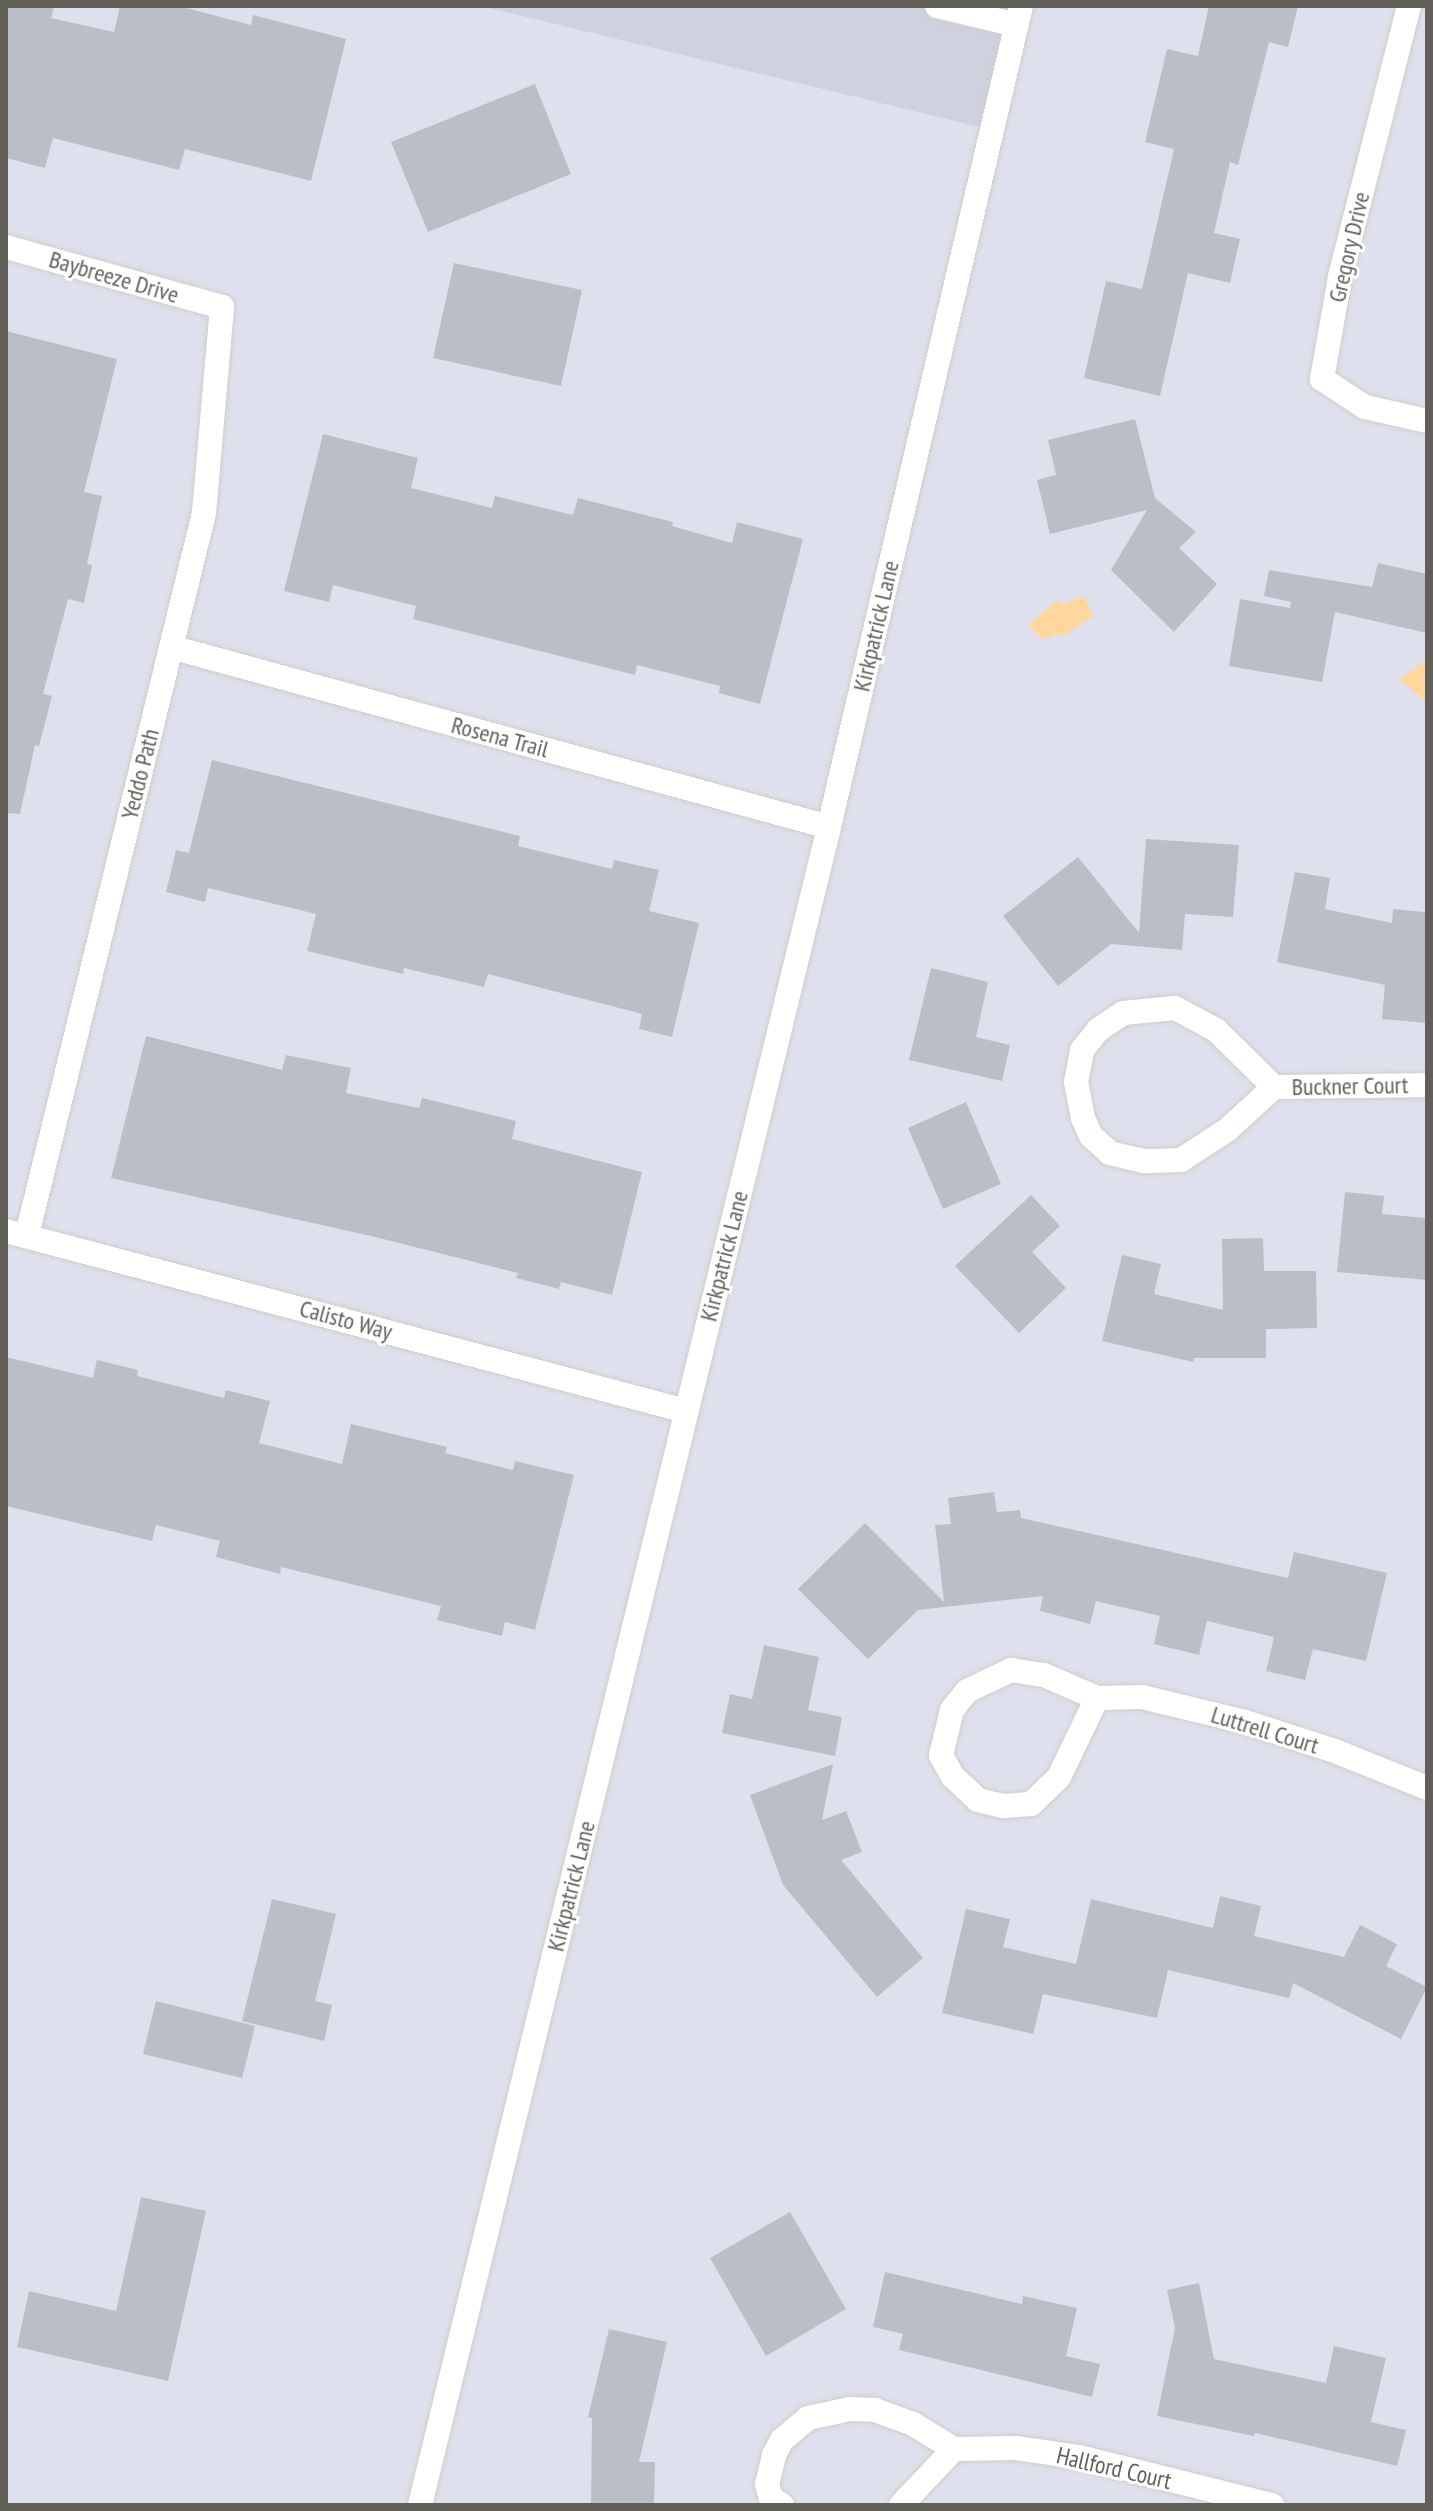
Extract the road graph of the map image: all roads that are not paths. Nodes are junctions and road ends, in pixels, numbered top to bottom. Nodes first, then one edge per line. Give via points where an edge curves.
1 (937, 6) edge
2 (1409, 6) edge
3 (1019, 15) edge
4 (6, 247) edge
5 (222, 307) joint
6 (1427, 421) edge
7 (171, 647) junction
8 (829, 827) junction
9 (1427, 1085) edge
10 (1274, 1087) junction
11 (16, 1233) edge
12 (686, 1411) junction
13 (1097, 1698) junction
14 (1427, 1788) edge
15 (954, 2449) junction
16 (420, 2505) edge
17 (782, 2505) edge
18 (901, 2505) edge
19 (1272, 2505) edge

1 - 3 street
2 - 6 street, Gregory Drive via 1340,277 1322,379 1365,407
3 - 8 street, Kirkpatrick Lane
4 - 5 street, Baybreeze Drive
5 - 7 street, Yeddo Path via 204,513
7 - 8 street, Rosena Trail
7 - 11 street, Yeddo Path
8 - 12 street, Kirkpatrick Lane
9 - 10 street, Buckner Court
10 - 10 street, Buckner Court via 1216,1030 1175,1008 1123,1013 1098,1030 1082,1050 1076,1082 1091,1136 1110,1153 1144,1161 1181,1160 1198,1153
11 - 12 street, Calisto Way
12 - 16 street, Kirkpatrick Lane
13 - 13 street, Luttrell Court via 1044,1675 1011,1670 967,1691 952,1710 941,1755 953,1777 978,1800 1003,1806 1031,1804 1059,1777
13 - 14 street, Luttrell Court via 1142,1697 1245,1722
15 - 17 street via 913,2424 875,2410 808,2418 782,2440 774,2455 767,2484 771,2498
15 - 18 street
15 - 19 street, Hallford Court via 1016,2448 1079,2457

